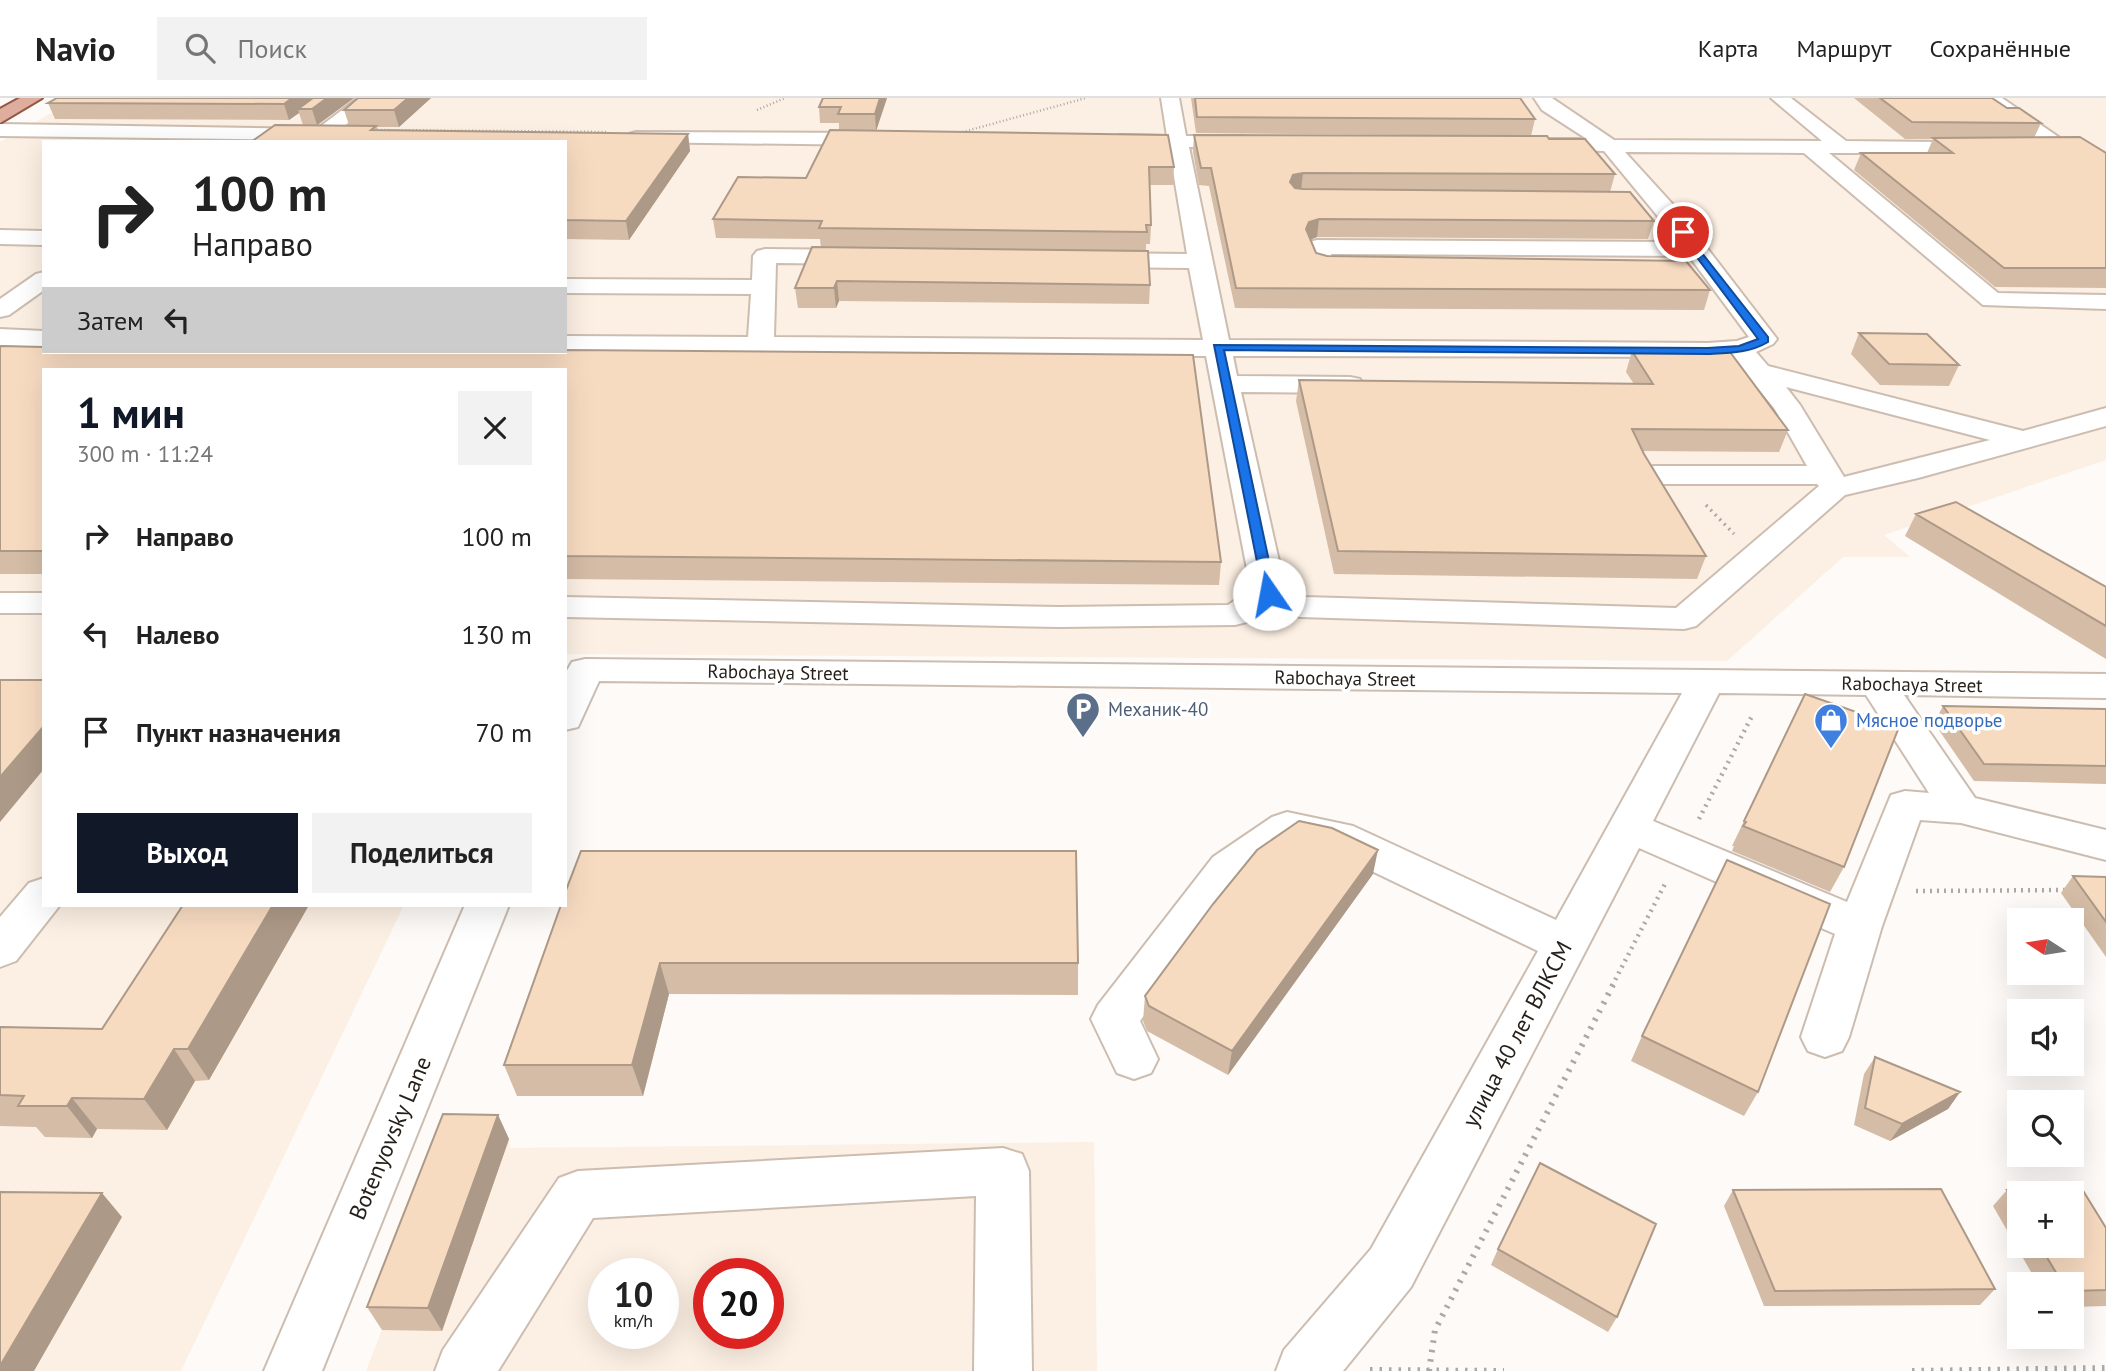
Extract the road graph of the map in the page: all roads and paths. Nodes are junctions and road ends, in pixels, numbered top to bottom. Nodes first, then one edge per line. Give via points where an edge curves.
1 (33, 98) edge
2 (369, 98) edge
3 (1086, 98) edge
4 (1170, 98) edge
5 (1543, 98) edge
6 (1780, 98) edge
7 (1990, 98) edge
8 (4, 112) edge
9 (0, 130) edge
10 (326, 132) junction
11 (350, 135) edge
12 (612, 135) joint
13 (980, 135) edge
14 (248, 138) edge
15 (892, 139) edge
16 (1104, 141) edge
17 (1179, 142) junction
18 (1259, 143) edge
19 (1515, 145) edge
20 (1609, 145) junction
21 (1809, 148) junction
22 (1842, 148) junction
23 (1631, 202) edge
24 (1659, 202) junction
25 (0, 237) edge
26 (42, 238) edge
27 (1696, 249) junction
28 (887, 258) edge
29 (1077, 260) edge
30 (1200, 261) junction
31 (1713, 271) junction
32 (41, 283) edge
33 (567, 286) edge
34 (763, 287) junction
35 (2106, 302) edge
36 (0, 310) edge
37 (0, 337) edge
38 (42, 339) edge
39 (567, 344) edge
40 (761, 344) junction
41 (1218, 347) junction
42 (1748, 360) junction
43 (1226, 384) junction
44 (1373, 385) edge
45 (2106, 417) edge
46 (2024, 440) junction
47 (1654, 475) edge
48 (1831, 482) junction
49 (1269, 594) junction
50 (0, 603) edge
51 (42, 603) edge
52 (567, 607) edge
53 (1707, 682) junction
54 (1877, 684) junction
55 (2106, 686) edge
56 (1755, 710) dead end
57 (567, 713) edge
58 (1961, 809) junction
59 (1629, 827) junction
60 (2106, 845) edge
61 (1683, 850) junction
62 (2079, 890) edge
63 (42, 896) edge
64 (486, 907) edge
65 (1867, 909) junction
66 (1566, 944) junction
67 (0, 949) edge
68 (1825, 1037) dead end
69 (1134, 1059) dead end
70 (2106, 1367) edge
71 (1429, 1370) edge
72 (293, 1371) edge
73 (464, 1371) edge
74 (1003, 1371) edge
75 (1305, 1371) edge
76 (1504, 1371) edge
77 (1912, 1371) edge

1 - 8 main road
2 - 10 street
3 - 13 path via 954,135
4 - 17 street
5 - 20 street
6 - 22 street
7 - 22 street via 2063,149
9 - 14 street
10 - 11 street
10 - 12 path
10 - 14 street
12 - 15 street
16 - 17 street
17 - 18 street
17 - 30 street
19 - 20 street
20 - 21 street
20 - 24 street
21 - 22 street
21 - 35 street via 1992,300
23 - 24 street
24 - 27 street
25 - 26 street
27 - 31 street
27 - 31 street via 1317,247 1324,266
28 - 34 street via 765,256
29 - 30 street
30 - 41 street
31 - 42 street via 1764,339 1755,345
32 - 36 street
33 - 34 street
34 - 40 street
37 - 38 street
39 - 40 street
40 - 41 street
41 - 42 street via 1696,351
41 - 43 street
42 - 46 street
42 - 48 street via 1786,405
43 - 44 street
43 - 49 street
45 - 46 street
46 - 48 street
47 - 48 street
48 - 49 street via 1684,618 1300,607
49 - 52 street via 1235,615 1059,617
50 - 51 street
53 - 54 street, Rabochaya Street
53 - 57 street, Rabochaya Street via 585,670
53 - 59 street, улица 40 лет ВЛКСМ
54 - 55 street, Rabochaya Street
54 - 58 street
56 - 61 path
58 - 60 street
58 - 65 street via 1905,805
59 - 61 street
59 - 66 street, улица 40 лет ВЛКСМ
61 - 65 street
61 - 71 path via 1436,1330
62 - 65 path
63 - 67 street
64 - 72 street, Botenyovsky Lane
65 - 68 street
66 - 69 street via 1338,836 1287,827 1228,868 1115,1019
66 - 75 street, улица 40 лет ВЛКСМ via 1391,1268
70 - 77 path
71 - 75 path
71 - 76 path
73 - 74 street via 578,1195 1003,1171

